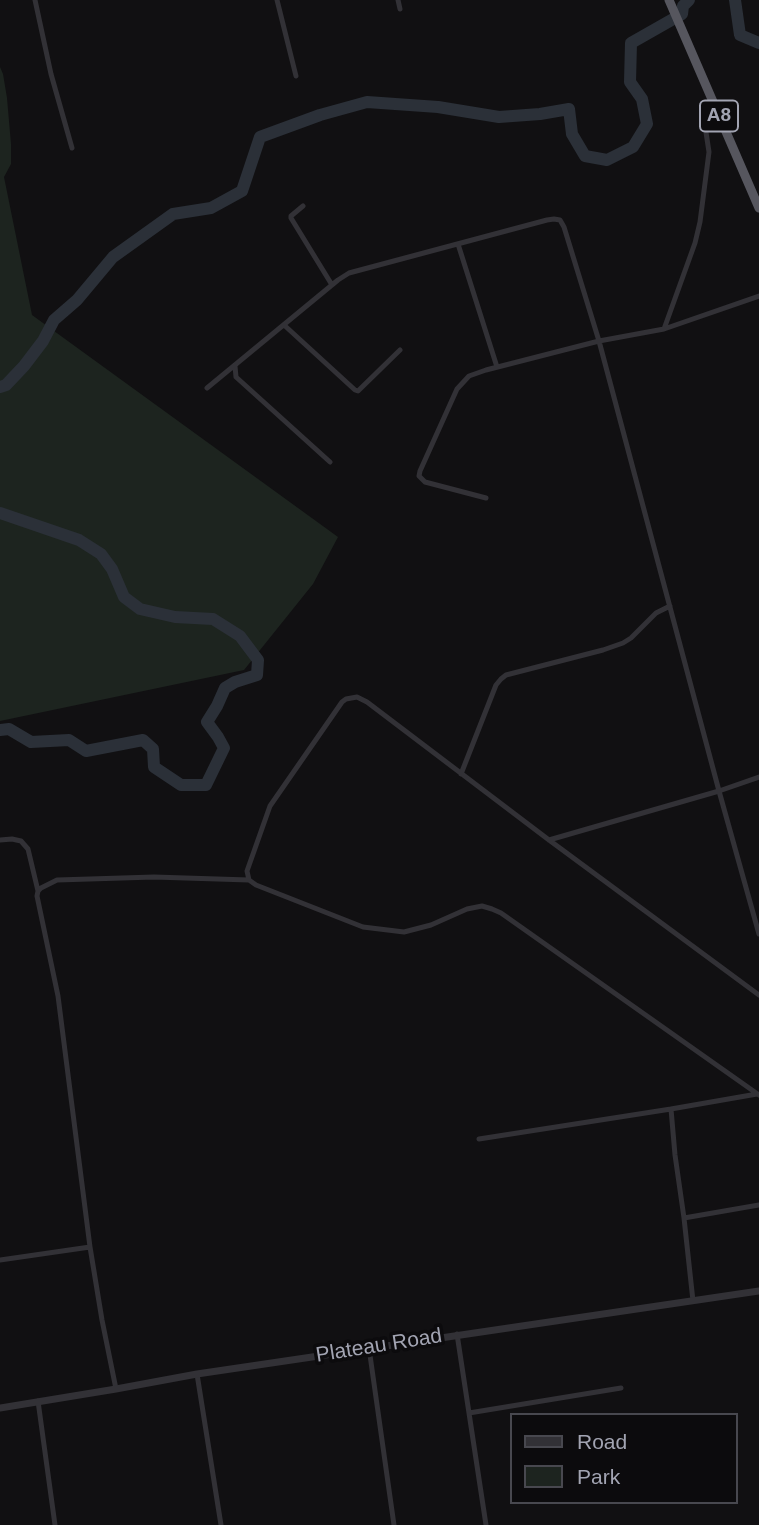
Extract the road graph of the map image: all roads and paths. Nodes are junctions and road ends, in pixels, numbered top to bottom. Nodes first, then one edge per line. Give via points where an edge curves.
1 (35, 0) edge
2 (277, 0) edge
3 (398, 0) edge
4 (669, 0) edge
5 (400, 9) dead end
6 (296, 76) dead end
7 (702, 106) dead end
8 (72, 148) dead end
9 (303, 206) dead end
10 (759, 208) edge
11 (458, 244) junction
12 (332, 285) junction
13 (759, 296) edge
14 (284, 325) junction
15 (664, 329) junction
16 (599, 341) junction
17 (400, 350) dead end
18 (235, 366) junction
19 (497, 367) junction
20 (207, 388) dead end
21 (330, 462) dead end
22 (486, 498) dead end
23 (670, 606) junction
24 (461, 774) junction
25 (759, 777) edge
26 (719, 791) junction
27 (549, 840) junction
28 (0, 841) edge
29 (249, 880) junction
30 (38, 891) junction
31 (759, 934) edge
32 (759, 995) edge
33 (758, 1095) edge
34 (671, 1109) junction
35 (479, 1139) dead end
36 (759, 1205) edge
37 (684, 1218) junction
38 (90, 1247) junction
39 (0, 1260) edge
40 (759, 1291) edge
41 (693, 1301) junction
42 (457, 1334) junction
43 (369, 1348) junction
44 (197, 1374) junction
45 (621, 1388) dead end
46 (116, 1389) junction
47 (38, 1401) junction
48 (0, 1408) edge
49 (469, 1413) junction
50 (55, 1525) edge
51 (221, 1525) edge
52 (394, 1525) edge
53 (486, 1525) edge

1 - 8 street
2 - 6 street
3 - 5 street
4 - 10 highway, A8
7 - 15 street via 709,152 700,222
9 - 12 street via 291,218
11 - 12 street via 349,273
11 - 16 street via 560,220
11 - 19 street
12 - 14 street
13 - 15 street
14 - 17 street via 358,391
14 - 18 street
15 - 16 street
16 - 19 street
16 - 23 street
18 - 20 street
18 - 21 street via 236,377
19 - 22 street via 469,376 457,389 419,476 425,482
23 - 24 street via 623,643 501,679
23 - 26 street
24 - 27 street
24 - 29 street via 367,702 357,697 346,699 270,806 247,871
25 - 26 street
26 - 27 street
26 - 31 street
27 - 32 street
28 - 30 street via 21,841 28,849
29 - 30 street via 57,880
29 - 33 street via 363,927 404,932 467,909 492,909
30 - 38 street via 58,996
33 - 34 street
34 - 35 street
34 - 37 street
36 - 37 street
37 - 41 street
38 - 39 street
38 - 46 street
40 - 41 street, Plateau Road
41 - 42 street, Plateau Road
42 - 43 street, Plateau Road
42 - 49 street
43 - 44 street, Plateau Road
43 - 52 street
44 - 46 street, Plateau Road
44 - 51 street
45 - 49 street
46 - 47 street, Plateau Road
47 - 48 street, Plateau Road
47 - 50 street
49 - 53 street

